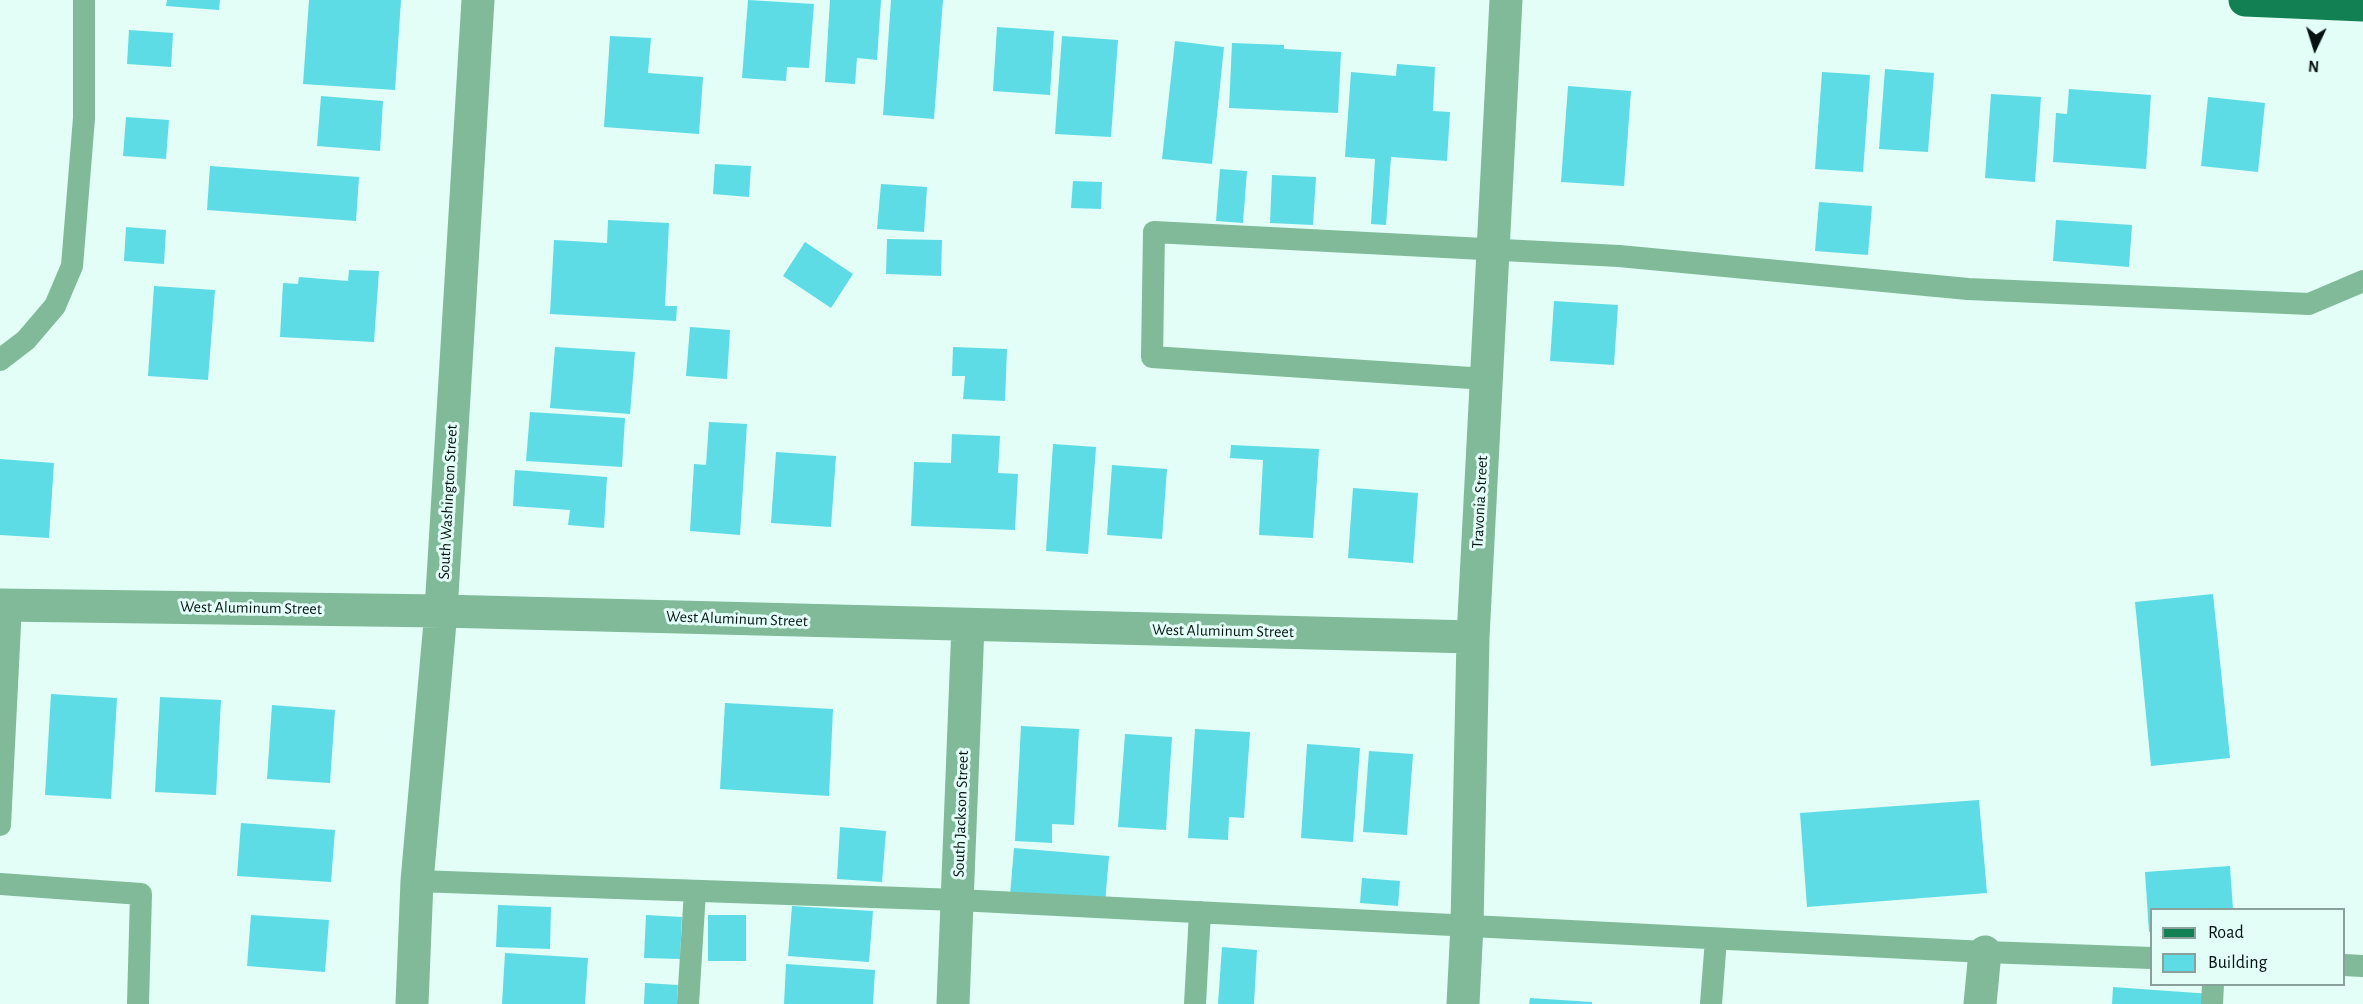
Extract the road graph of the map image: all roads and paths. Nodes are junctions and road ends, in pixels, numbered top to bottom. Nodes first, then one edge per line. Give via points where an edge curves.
1 (84, 0) edge
2 (478, 0) edge
3 (1506, 0) edge
4 (2245, 0) edge
5 (2363, 5) edge
6 (1493, 249) junction
7 (2363, 281) edge
8 (0, 360) edge
9 (1486, 379) junction
10 (5, 605) edge
11 (441, 611) junction
12 (968, 625) junction
13 (1473, 637) junction
14 (0, 825) edge
15 (417, 881) junction
16 (0, 884) edge
17 (695, 891) junction
18 (958, 900) junction
19 (1200, 912) junction
20 (1467, 925) junction
21 (1716, 939) junction
22 (1985, 952) junction
23 (2150, 958) edge
24 (2345, 965) edge
25 (2363, 966) edge
26 (2213, 986) edge
27 (138, 1004) edge
28 (412, 1004) edge
29 (688, 1004) edge
30 (952, 1004) edge
31 (1195, 1004) edge
32 (1463, 1004) edge
33 (1712, 1004) edge
34 (1980, 1004) edge
35 (2212, 1004) edge

1 - 8 lane via 84,118 72,266 56,306 26,340
2 - 11 street, South Washington Street
3 - 6 street, Travonia Street
4 - 5 main road
6 - 7 lane via 1619,256 1968,289 2309,304
6 - 9 street, Travonia Street
6 - 9 lane via 1154,232 1152,357
9 - 13 street, Travonia Street
10 - 11 street, West Aluminum Street
10 - 14 lane
11 - 12 street, West Aluminum Street
11 - 15 street, South Washington Street
12 - 13 street, West Aluminum Street
12 - 18 street, South Jackson Street
13 - 20 street, Travonia Street
15 - 17 lane
15 - 28 street, South Washington Street
16 - 27 lane via 141,894
17 - 18 lane
17 - 29 lane
18 - 19 lane
18 - 30 street, South Jackson Street
19 - 20 lane
19 - 31 lane
20 - 21 lane
20 - 32 street, Travonia Street
21 - 22 lane
21 - 33 lane
22 - 23 lane
22 - 34 street
24 - 25 lane
26 - 35 lane

